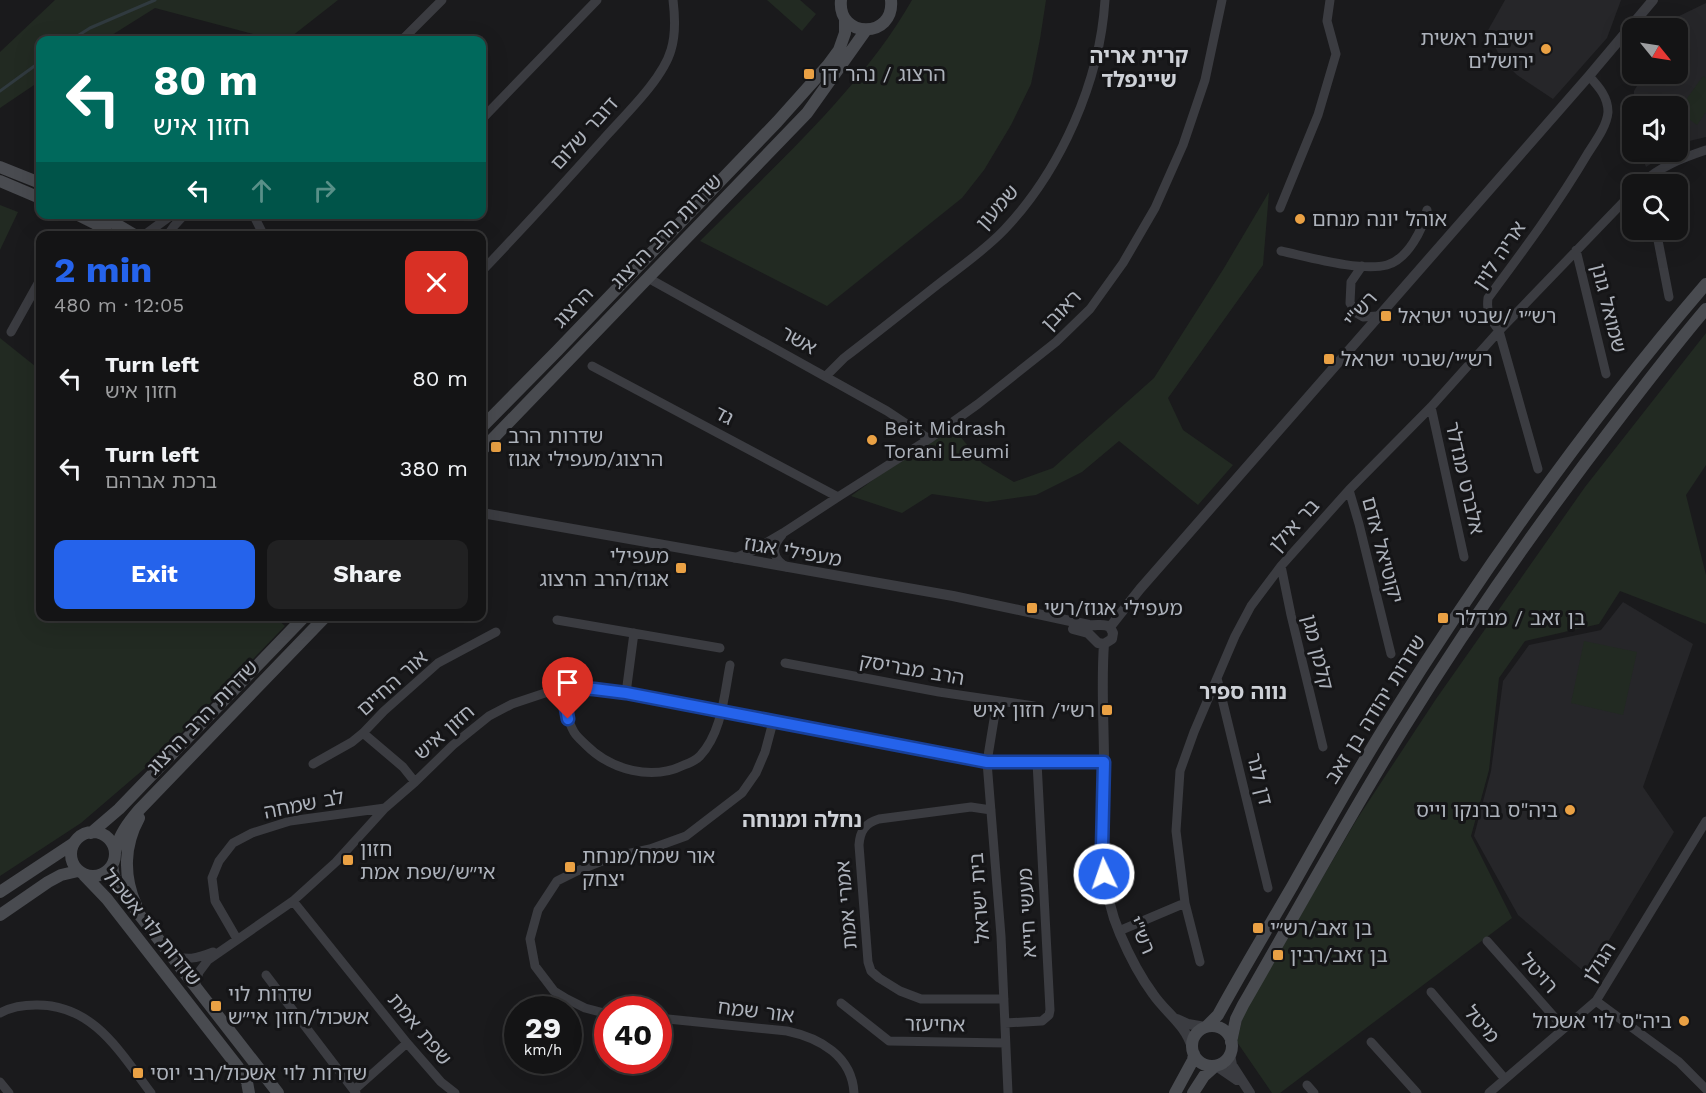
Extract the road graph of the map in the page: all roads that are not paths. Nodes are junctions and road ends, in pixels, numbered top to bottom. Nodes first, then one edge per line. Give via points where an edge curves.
1 (442, 0) edge
2 (597, 0) edge
3 (673, 0) edge
4 (891, 0) edge
5 (1105, 0) edge
6 (1222, 0) edge
7 (1330, 0) edge
8 (1647, 0) edge
9 (1653, 0) edge
10 (840, 2) edge
11 (1638, 17) junction
12 (845, 19) junction
13 (866, 30) junction
14 (406, 36) edge
15 (1589, 76) junction
16 (486, 115) edge
17 (1706, 150) edge
18 (0, 167) edge
19 (1656, 174) edge
20 (0, 181) edge
21 (36, 181) edge
22 (36, 196) edge
23 (1622, 203) edge
24 (1280, 208) dead end
25 (1427, 210) dead end
26 (86, 219) edge
27 (107, 219) edge
28 (166, 219) edge
29 (180, 219) edge
30 (105, 231) edge
31 (128, 231) edge
32 (150, 231) edge
33 (170, 231) edge
34 (1658, 240) edge
35 (1576, 250) junction
36 (1281, 251) dead end
37 (1362, 266) junction
38 (486, 267) edge
39 (648, 278) junction
40 (1706, 284) edge
41 (36, 287) edge
42 (1669, 297) dead end
43 (1706, 309) edge
44 (1377, 316) junction
45 (11, 332) dead end
46 (1499, 332) junction
47 (592, 366) dead end
48 (1606, 374) dead end
49 (826, 376) junction
50 (1431, 407) junction
51 (486, 423) edge
52 (929, 439) junction
53 (486, 446) edge
54 (1538, 469) dead end
55 (1349, 490) junction
56 (838, 496) junction
57 (486, 514) edge
58 (486, 522) edge
59 (783, 533) junction
60 (1464, 557) dead end
61 (733, 559) junction
62 (1281, 566) junction
63 (791, 569) junction
64 (557, 620) dead end
65 (300, 621) edge
66 (321, 621) edge
67 (1098, 626) junction
68 (1110, 627) junction
69 (496, 632) dead end
70 (634, 633) junction
71 (1099, 641) junction
72 (720, 648) dead end
73 (1391, 654) dead end
74 (785, 663) dead end
75 (730, 665) dead end
76 (1217, 678) junction
77 (562, 687) junction
78 (626, 693) junction
79 (997, 701) junction
80 (1034, 706) dead end
81 (722, 710) junction
82 (773, 722) junction
83 (363, 733) junction
84 (1323, 747) dead end
85 (987, 762) junction
86 (1037, 762) junction
87 (1104, 762) junction
88 (313, 764) dead end
89 (415, 782) junction
90 (148, 801) junction
91 (385, 808) junction
92 (991, 810) junction
93 (1706, 821) edge
94 (91, 833) junction
95 (74, 843) junction
96 (115, 852) junction
97 (112, 865) junction
98 (81, 873) junction
99 (1268, 888) dead end
100 (0, 892) edge
101 (292, 901) junction
102 (1185, 903) junction
103 (0, 915) edge
104 (143, 919) junction
105 (1119, 931) junction
106 (237, 939) junction
107 (1487, 941) dead end
108 (221, 949) junction
109 (170, 953) junction
110 (1200, 962) dead end
111 (266, 975) dead end
112 (195, 986) junction
113 (1431, 992) dead end
114 (1004, 999) junction
115 (1596, 1001) junction
116 (841, 1004) dead end
117 (594, 1010) edge
118 (0, 1013) edge
119 (1172, 1015) junction
120 (672, 1019) edge
121 (1005, 1023) junction
122 (1206, 1026) junction
123 (1564, 1028) junction
124 (1371, 1042) dead end
125 (407, 1043) junction
126 (1005, 1043) junction
127 (1231, 1049) junction
128 (1193, 1051) junction
129 (1216, 1067) junction
130 (1505, 1079) junction
131 (0, 1082) edge
132 (1306, 1085) dead end
133 (1706, 1089) edge
134 (355, 1091) edge
135 (1248, 1091) edge
136 (9, 1093) edge
137 (151, 1093) edge
138 (249, 1093) edge
139 (262, 1093) edge
140 (273, 1093) edge
141 (278, 1093) edge
142 (455, 1093) edge
143 (854, 1093) edge
144 (1008, 1093) edge
145 (1175, 1093) edge
146 (1193, 1093) edge
147 (1314, 1093) edge
148 (1417, 1093) edge
149 (1489, 1093) edge

1 - 14 street
2 - 16 street
3 - 38 street, דובר שלום via 671,51 652,83
4 - 13 main road via 886,20
5 - 49 street, שמעון via 1098,48 1080,108 1062,149 1034,194 1004,230 971,259
6 - 52 street, ראובן via 1205,80 1183,145 1155,208 1123,263 1090,309 1056,342
7 - 24 street via 1327,21 1336,54 1318,115
8 - 11 street, רש"י
9 - 11 street, רש"י
10 - 12 main road
11 - 15 street, רש"י
12 - 13 main road
12 - 51 main road, הרצוג via 839,50 828,65
13 - 39 main road, שדרות הרב הרצוג via 807,113
15 - 44 street, רש"י
15 - 46 street, אריה לוין via 1607,101 1608,115 1552,210 1488,298 1487,310
17 - 19 street via 1670,163
18 - 21 main road
20 - 22 main road
23 - 35 street, בר אילן
25 - 37 street via 1419,235 1404,254 1389,265
26 - 30 main road
27 - 31 main road
28 - 32 street
29 - 33 street
34 - 42 street
35 - 46 street, בר אילן
35 - 48 street, שמואל גונן
36 - 37 street
37 - 44 street via 1351,282 1350,303 1363,317
39 - 49 street, אשר
39 - 53 main road, שדרות הרב הרצוג
40 - 122 main road, שדרות יהודה בן זאב via 1595,421 1489,567 1388,722 1218,1015
41 - 45 street
43 - 127 main road, שדרות יהודה בן זאב via 1566,488 1425,695 1243,1005 1236,1019
44 - 68 street, רש"י
46 - 50 street, בר אילן
46 - 54 street, אריה לוין
47 - 56 street, גד
49 - 52 street, אשר
50 - 55 street, בר אילן
50 - 60 street, אלברט מנדלר
52 - 56 street, ראובן
55 - 62 street, בר אילן
55 - 73 street, יקוטיאל אדם
56 - 59 street, ראובן
57 - 61 street, מעפילי אגוז
58 - 71 street, מעפילי אגוז via 951,603 1076,629
59 - 61 street, ראובן
59 - 63 street via 774,551 777,560
61 - 63 street, מעפילי אגוז
62 - 76 street, בר אילן via 1251,606
62 - 84 street, קלמן מגן
63 - 67 street, מעפילי אגוז
64 - 70 street
65 - 94 main road, שדרות הרב הרצוג via 119,809
66 - 90 main road, שדרות הרב הרצוג
67 - 68 street
67 - 71 street via 1094,632
68 - 71 street via 1112,639
69 - 83 street, אור החיים via 438,663
70 - 72 street
70 - 78 street
71 - 87 street, רש"י
74 - 79 street, הרב מבריסק
75 - 81 street
76 - 99 street, דן לנר
76 - 102 street, בר אילן via 1180,771 1176,831
77 - 78 street, חזון איש
77 - 81 street via 574,734 613,765 634,771 677,769 698,759 715,734
77 - 89 street, חזון איש via 489,716 453,744
78 - 81 street, חזון איש
79 - 80 street, הרב מבריסק
79 - 85 street, בית ישראל
81 - 82 street, חזון איש
82 - 85 street, חזון איש
82 - 117 street via 756,773 742,794 686,836 612,857 557,881 538,910 530,939 535,966 554,991
83 - 88 street, אור החיים
83 - 89 street
85 - 86 street, חזון איש
85 - 92 street, בית ישראל
86 - 87 street, חזון איש
86 - 121 street, מעשי חייא via 1050,1010 1042,1021
87 - 105 street, רש"י via 1104,874
89 - 91 street, חזון איש
90 - 96 main road, שדרות הרב הרצוג via 123,830
90 - 104 main road via 129,843 127,868 132,895
91 - 101 street, חזון איש via 336,862
91 - 106 street, לב שמחה via 290,821 233,843 212,878 215,901
92 - 114 street, בית ישראל
92 - 114 street, אמרי אמת via 971,807 879,819 866,825 859,845 871,970 900,991 921,999
93 - 115 street, הגולן
94 - 95 main road
94 - 96 main road via 104,836
95 - 98 main road via 71,858
95 - 100 main road
96 - 97 main road
97 - 98 main road via 103,874
97 - 104 main road, שדרות לוי אשכול via 121,891
98 - 103 main road via 61,875
98 - 138 main road, שדרות לוי אשכול via 107,899 238,1067
101 - 106 street, חזון איש
101 - 125 street, שפת אמת
102 - 105 street
102 - 110 street, בר אילן
104 - 109 main road, שדרות לוי אשכול
105 - 119 street, רש"י via 1144,980
106 - 108 street, חזון איש
107 - 123 street, רויטל
108 - 109 street, חזון איש via 191,959
108 - 112 street, חזון איש via 203,965
109 - 112 main road, שדרות לוי אשכול
111 - 134 street
112 - 141 main road, שדרות לוי אשכול
113 - 130 street, מיטל
114 - 121 street, בית ישראל
115 - 123 street, הגולן
115 - 133 street via 1679,1062
116 - 126 street, אחיעזר via 889,1041
118 - 137 street via 46,1004 83,1016 106,1035
119 - 122 street, רש"י via 1180,1021
119 - 128 street, רש"י via 1186,1032
120 - 143 street, אור שמח via 805,1035 842,1060
121 - 126 street, בית ישראל
122 - 127 main road via 1223,1028 1229,1034
122 - 128 main road via 1194,1038
123 - 130 street, הגולן
124 - 148 street
125 - 134 street
125 - 142 street, שפת אמת
126 - 144 street, בית ישראל
127 - 129 main road via 1226,1062
127 - 135 street via 1232,1065
128 - 129 main road via 1201,1064
128 - 145 main road via 1190,1066
129 - 135 street via 1232,1075
129 - 146 main road via 1204,1076
130 - 149 street, הגולן
131 - 136 street
132 - 147 street
139 - 140 main road

